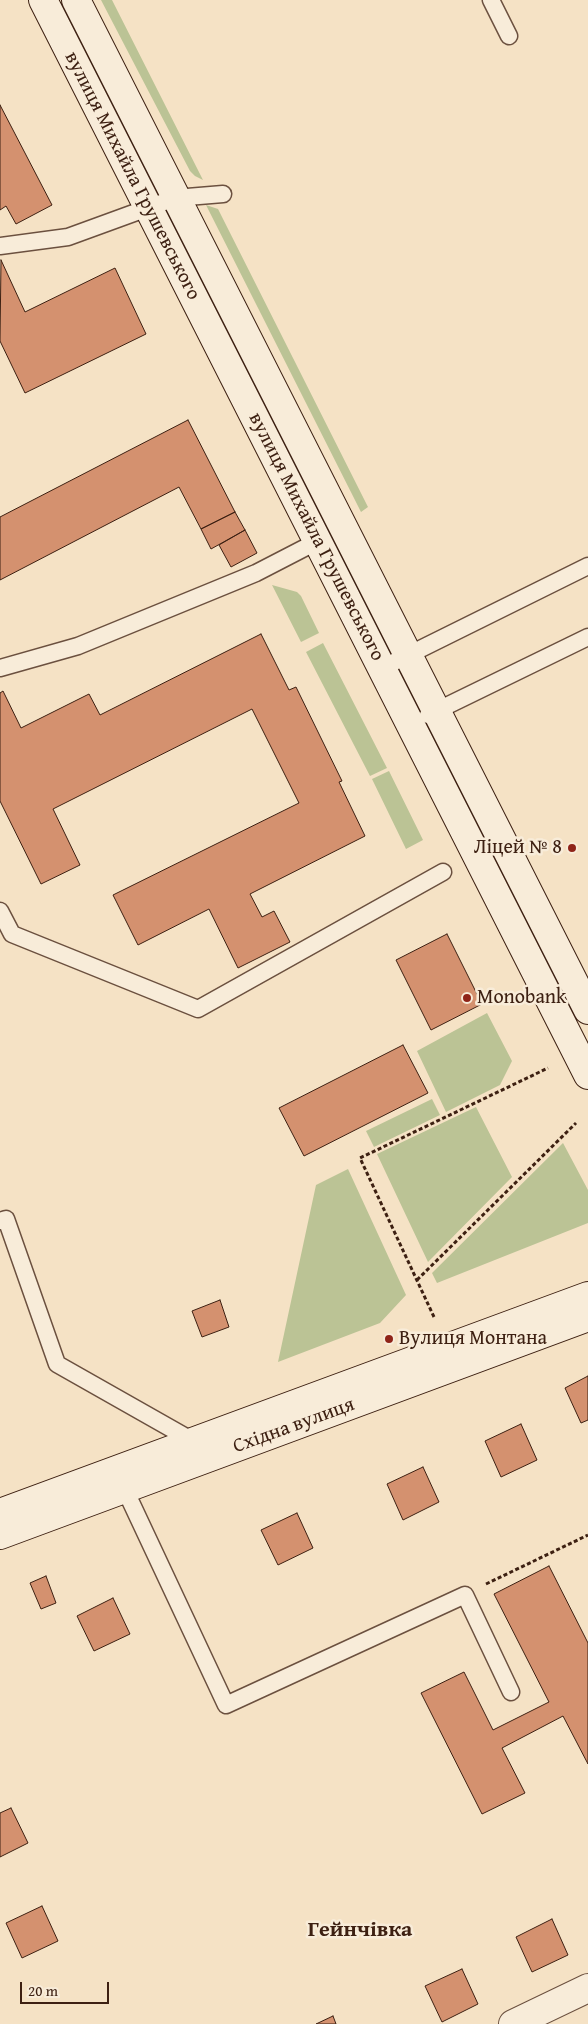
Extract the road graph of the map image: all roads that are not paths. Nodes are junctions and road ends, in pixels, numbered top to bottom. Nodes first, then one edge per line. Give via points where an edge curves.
1 (43, 0) edge
2 (76, 0) edge
3 (491, 0) edge
4 (509, 36) dead end
5 (223, 194) dead end
6 (175, 198) junction
7 (147, 207) junction
8 (0, 246) edge
9 (318, 542) junction
10 (588, 566) edge
11 (588, 637) edge
12 (408, 655) junction
13 (0, 668) edge
14 (382, 668) junction
15 (436, 710) junction
16 (410, 724) junction
17 (443, 872) dead end
18 (0, 911) edge
19 (588, 1010) edge
20 (588, 1075) edge
21 (0, 1222) edge
22 (588, 1296) edge
23 (588, 1317) edge
24 (193, 1441) junction
25 (120, 1479) junction
26 (0, 1513) edge
27 (0, 1535) edge
28 (511, 1692) dead end
29 (588, 1988) edge
30 (513, 2024) edge

1 - 7 main road, вулиця Михайла Грушевського
2 - 6 main road, вулиця Михайла Грушевського
3 - 4 lane
5 - 6 lane
6 - 7 lane
6 - 12 main road, вулиця Михайла Грушевського
7 - 8 lane via 68,237
7 - 9 main road, вулиця Михайла Грушевського
9 - 13 lane via 256,573 78,646
9 - 14 main road, вулиця Михайла Грушевського
10 - 12 lane
11 - 15 lane
12 - 14 lane
12 - 15 main road, вулиця Михайла Грушевського
14 - 16 main road, вулиця Михайла Грушевського
15 - 16 lane
15 - 19 main road, вулиця Михайла Грушевського
16 - 20 main road, вулиця Михайла Грушевського
17 - 18 lane via 198,1009 12,934
21 - 24 lane via 6,1219 57,1364
22 - 24 main road, Східна вулиця
23 - 25 main road, Східна вулиця
24 - 25 main road, Східна вулиця
25 - 26 main road, Східна вулиця
25 - 27 main road, Східна вулиця
25 - 28 lane via 226,1705 465,1594
29 - 30 main road

